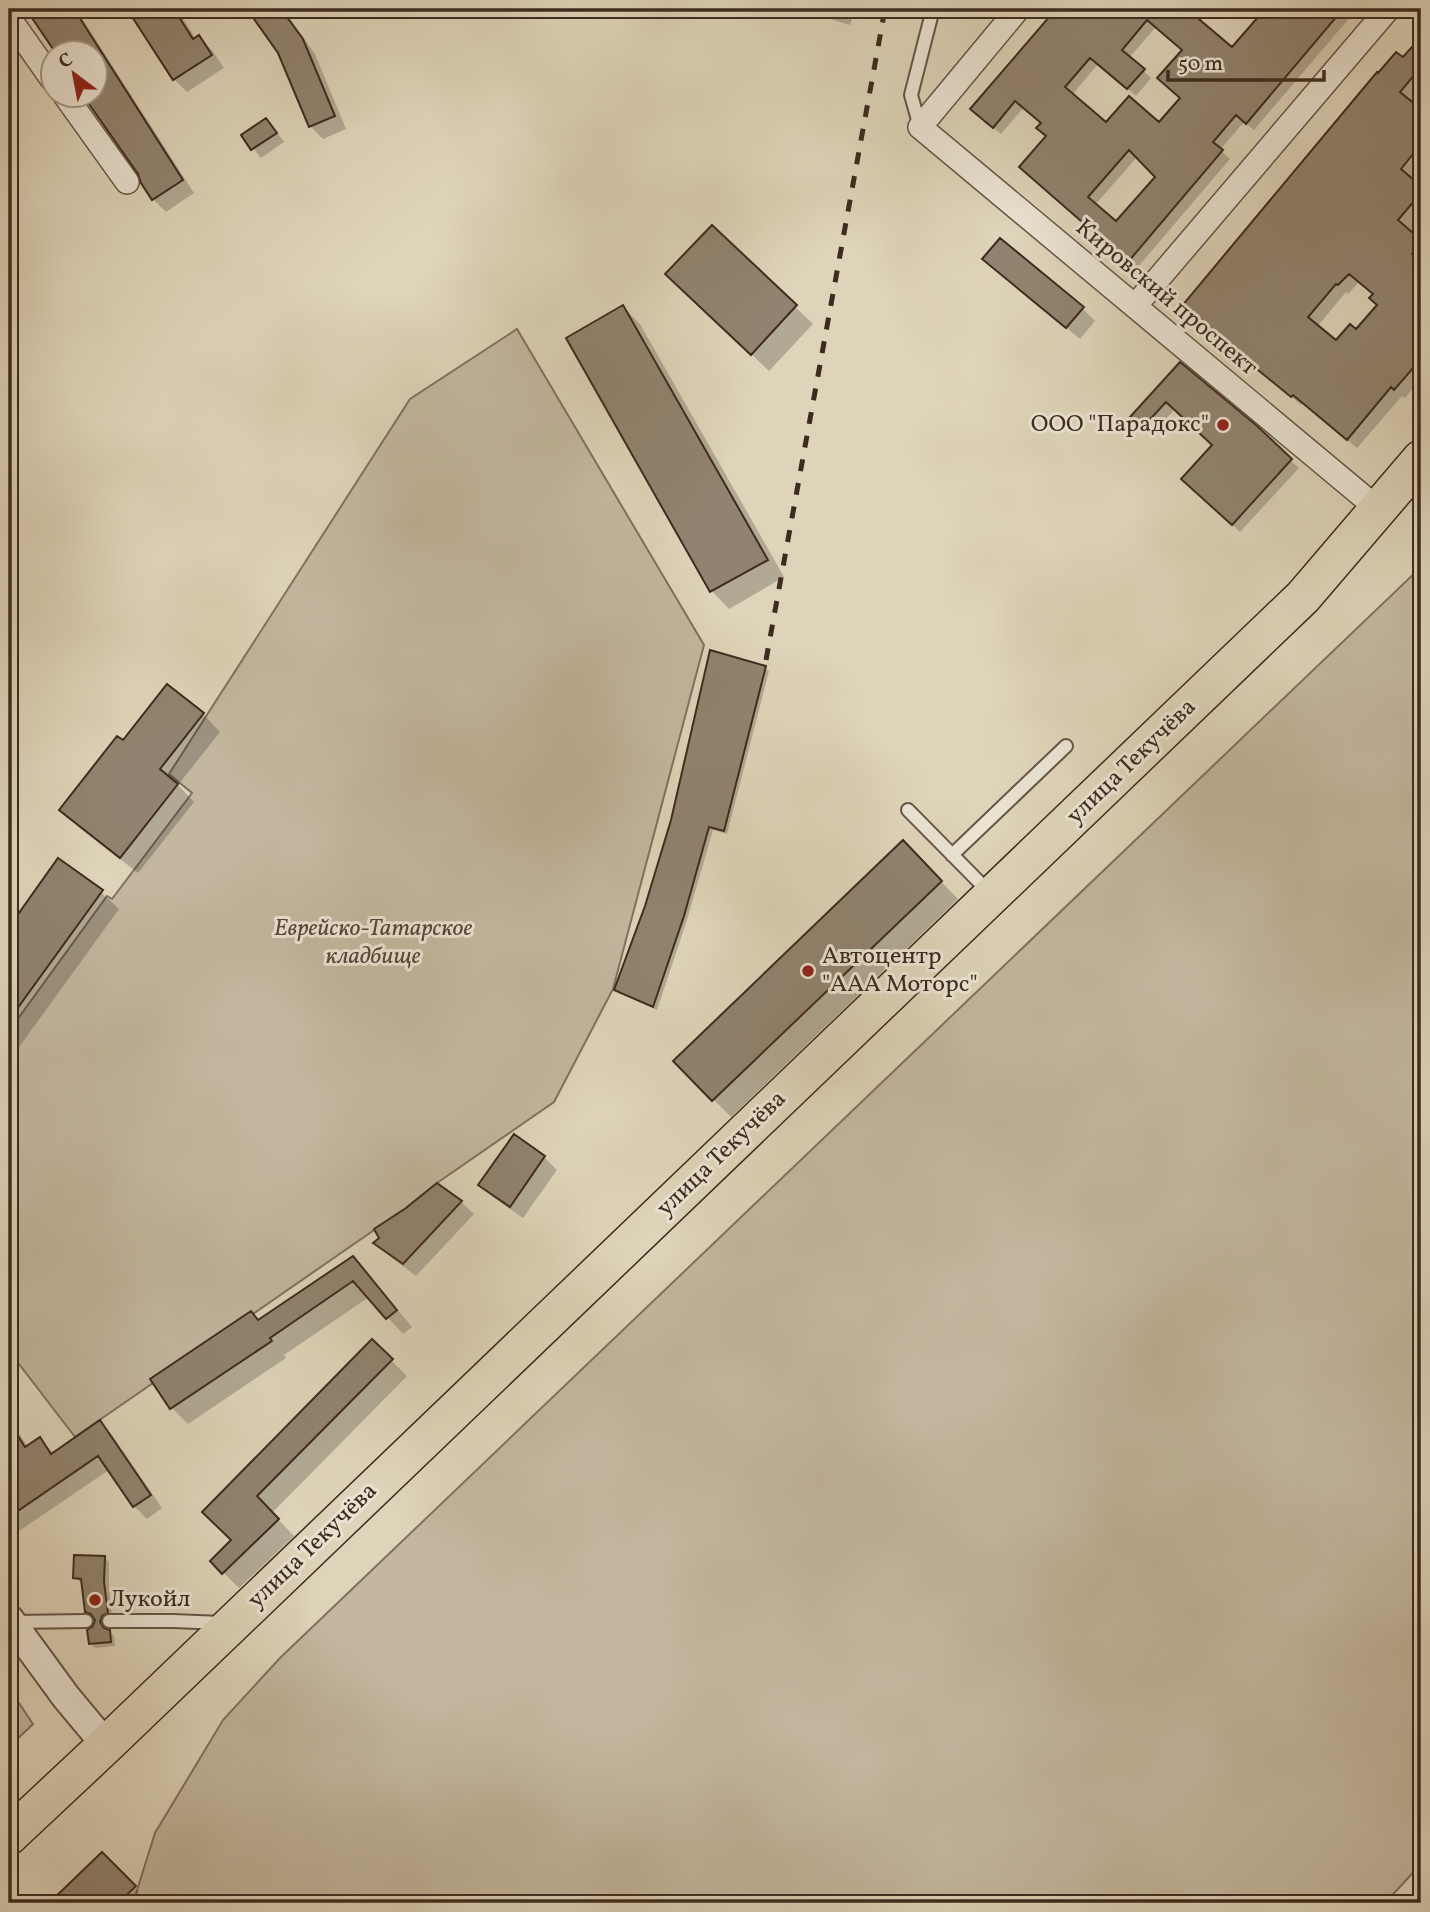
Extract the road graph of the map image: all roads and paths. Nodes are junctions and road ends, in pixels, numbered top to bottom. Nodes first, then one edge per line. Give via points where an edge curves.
1 (933, 9) edge
2 (1018, 9) edge
3 (1388, 9) edge
4 (9, 18) edge
5 (38, 59) edge
6 (74, 108) edge
7 (920, 127) junction
8 (127, 183) dead end
9 (1135, 306) junction
10 (1421, 459) edge
11 (1378, 509) junction
12 (1066, 746) dead end
13 (908, 810) dead end
14 (952, 855) junction
15 (992, 895) junction
16 (10, 1620) edge
17 (86, 1621) dead end
18 (109, 1621) dead end
19 (233, 1623) junction
20 (106, 1745) junction
21 (9, 1836) edge

1 - 7 lane via 911,95
2 - 7 street
3 - 9 street
4 - 5 street
6 - 8 street
7 - 9 street, Кировский проспект
9 - 11 street, Кировский проспект
10 - 11 main road, улица Текучёва
11 - 15 main road, улица Текучёва via 1303,597
12 - 14 lane
13 - 14 lane
14 - 15 lane
15 - 19 main road, улица Текучёва
16 - 17 lane
16 - 20 street
18 - 19 lane
19 - 20 main road, улица Текучёва
20 - 21 main road, улица Текучёва

